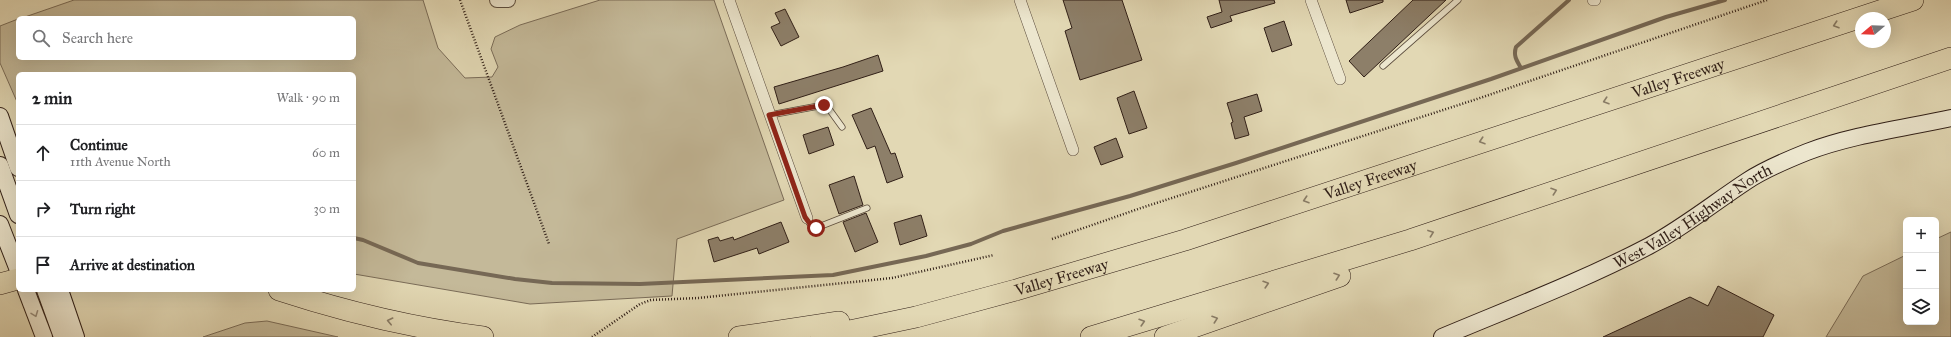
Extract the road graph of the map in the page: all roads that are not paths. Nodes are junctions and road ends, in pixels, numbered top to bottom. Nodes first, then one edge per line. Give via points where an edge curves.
1 (497, 0) edge
2 (508, 0) edge
3 (729, 0) edge
4 (1020, 0) edge
5 (1311, 0) edge
6 (1458, 0) edge
7 (1913, 0) edge
8 (1951, 58) edge
9 (1383, 66) dead end
10 (1340, 79) dead end
11 (769, 115) junction
12 (0, 116) edge
13 (1951, 118) edge
14 (842, 127) dead end
15 (1073, 150) dead end
16 (16, 162) edge
17 (0, 165) edge
18 (867, 208) dead end
19 (16, 209) edge
20 (806, 218) joint
21 (0, 224) edge
22 (1410, 240) junction
23 (16, 265) edge
24 (16, 280) edge
25 (0, 284) edge
26 (1016, 290) junction
27 (27, 292) edge
28 (46, 292) edge
29 (61, 292) edge
30 (285, 292) edge
31 (44, 337) edge
32 (62, 337) edge
33 (76, 337) edge
34 (483, 337) edge
35 (739, 337) edge
36 (821, 337) edge
37 (1091, 337) edge
38 (1165, 337) edge
39 (1442, 337) edge

1 - 2 street
3 - 11 street
4 - 15 street
5 - 10 street
6 - 9 lane
7 -> 26 highway, Valley Freeway via 1185,240
22 -> 8 highway
11 - 14 lane via 824,105
11 - 20 street
12 - 16 main road
13 - 39 main road, West Valley Highway North via 1838,143 1783,163 1748,180 1649,245 1574,282
17 - 19 main road
18 - 20 lane via 816,228 813,228
21 - 23 main road
37 -> 22 highway
38 -> 22 highway via 1350,272
24 - 25 highway
26 - 35 highway via 852,320
26 - 36 highway, Valley Freeway via 916,317
27 -> 31 main road
28 - 32 main road
29 - 33 main road
34 -> 30 highway via 390,322

